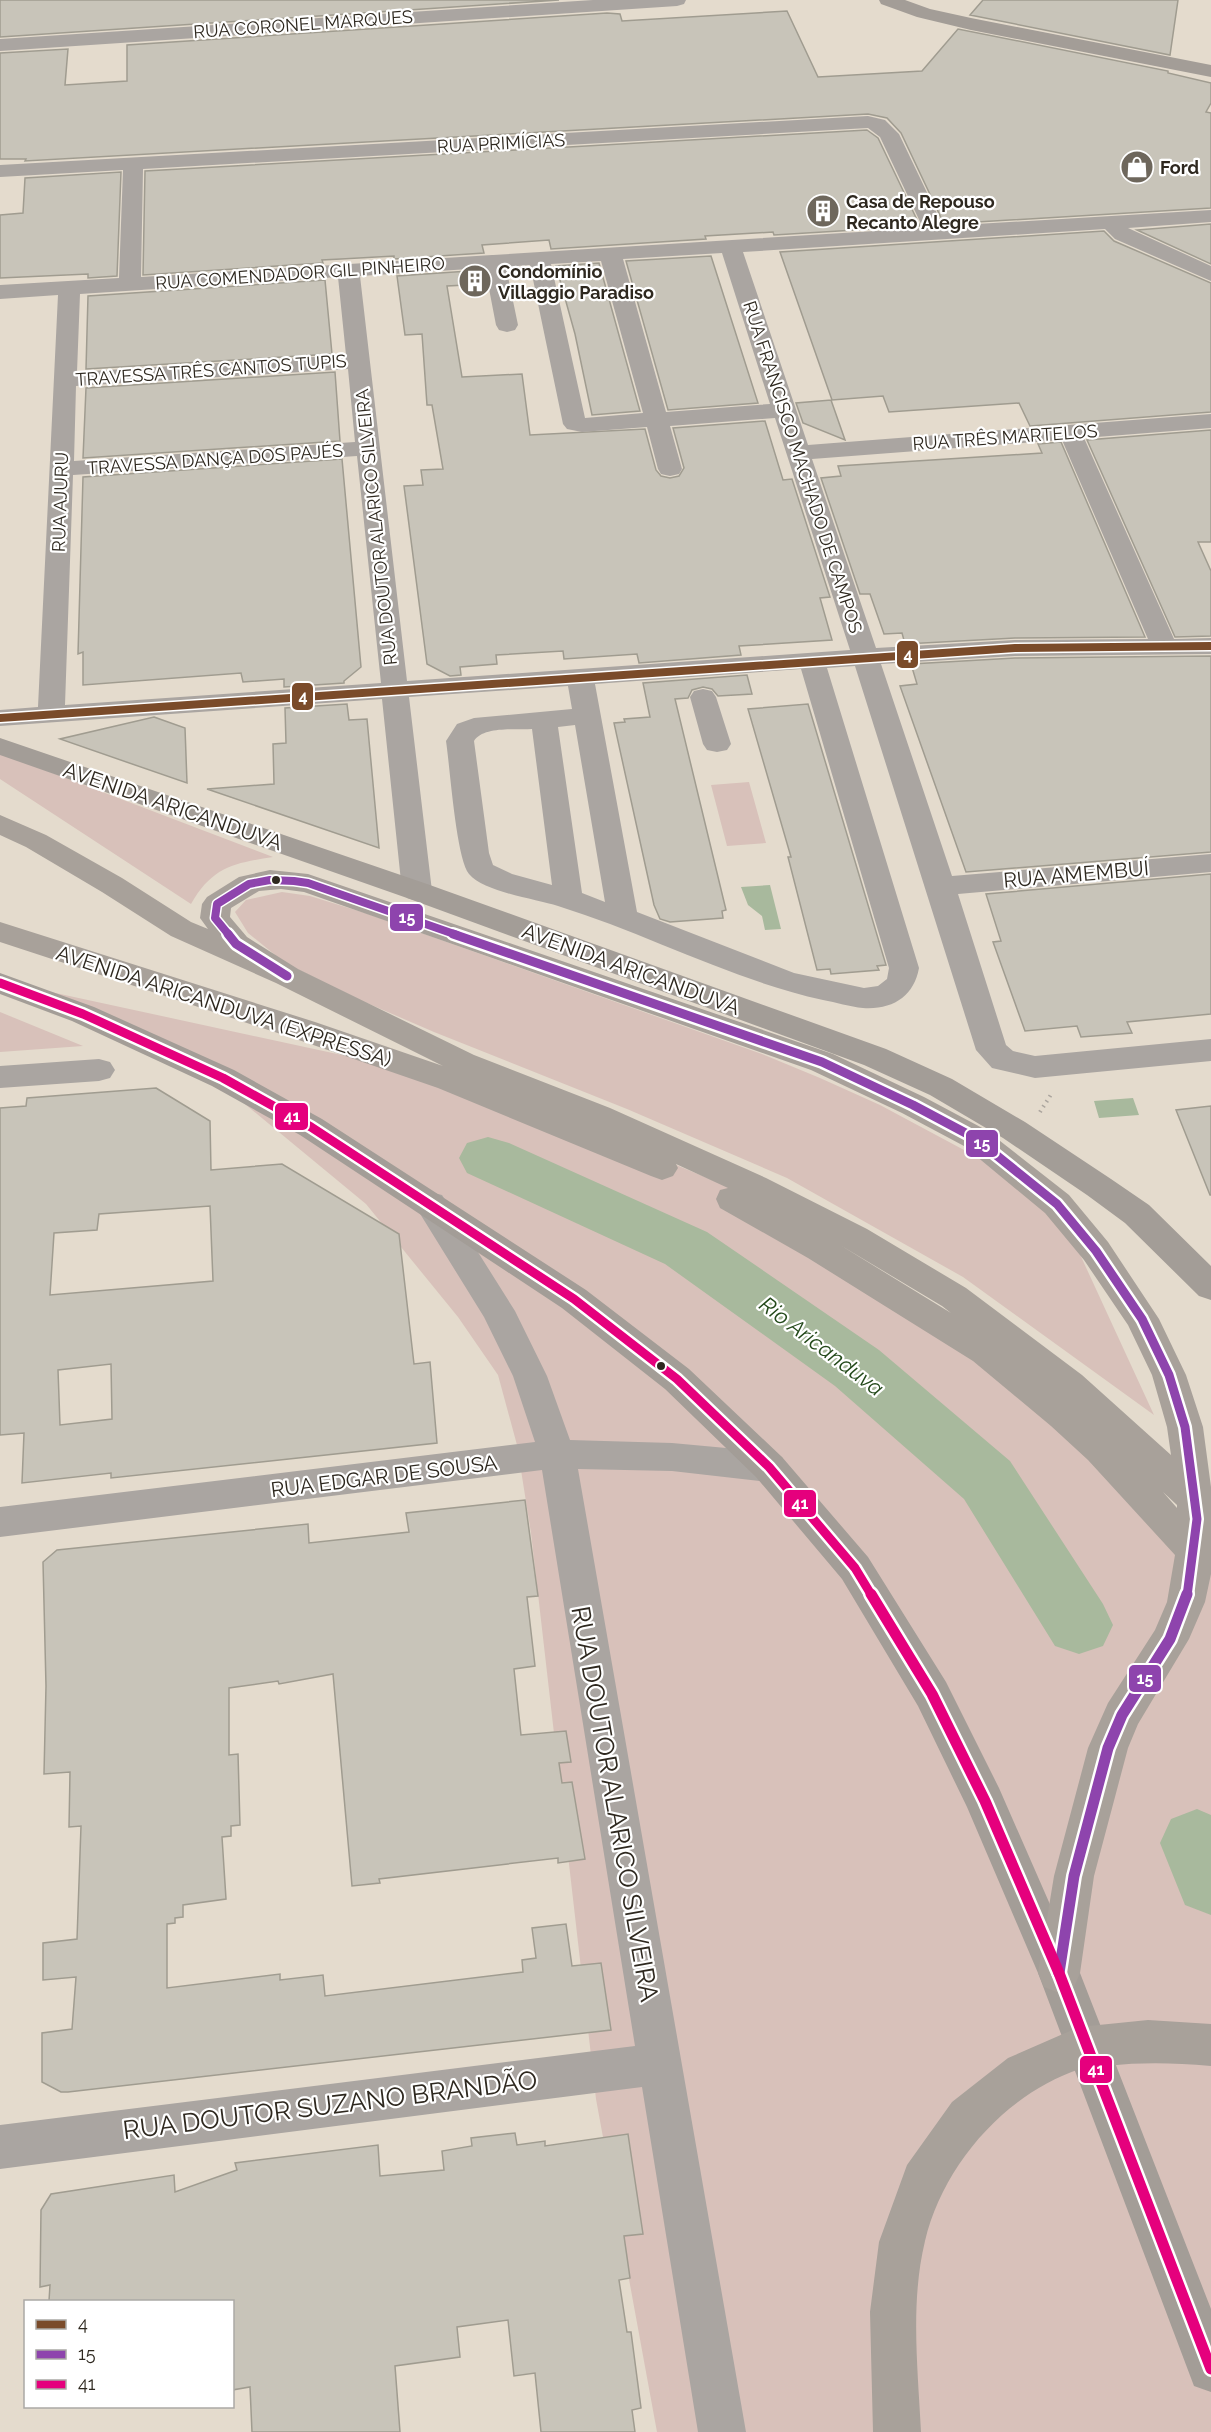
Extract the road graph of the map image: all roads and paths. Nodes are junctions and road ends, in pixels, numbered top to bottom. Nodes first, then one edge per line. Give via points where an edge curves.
1 (677, 0) edge
2 (888, 0) edge
3 (533, 4) edge
4 (0, 45) edge
5 (1211, 71) edge
6 (133, 164) junction
7 (0, 171) edge
8 (1211, 216) edge
9 (1110, 222) junction
10 (936, 233) junction
11 (730, 246) junction
12 (610, 253) junction
13 (539, 258) junction
14 (494, 261) junction
15 (348, 270) junction
16 (1211, 274) edge
17 (130, 284) junction
18 (69, 287) junction
19 (0, 292) edge
20 (507, 325) dead end
21 (358, 361) junction
22 (65, 380) junction
23 (784, 410) junction
24 (657, 419) junction
25 (1211, 421) edge
26 (1070, 432) junction
27 (368, 448) junction
28 (798, 453) junction
29 (61, 469) junction
30 (670, 469) dead end
31 (1211, 646) edge
32 (1165, 648) junction
33 (865, 657) junction
34 (812, 661) junction
35 (580, 676) junction
36 (700, 684) junction
37 (394, 691) junction
38 (51, 716) junction
39 (588, 716) junction
40 (0, 718) edge
41 (544, 720) junction
42 (717, 744) dead end
43 (0, 746) edge
44 (0, 800) edge
45 (0, 824) edge
46 (1211, 863) edge
47 (112, 885) junction
48 (941, 886) junction
49 (417, 891) junction
50 (568, 899) junction
51 (623, 918) junction
52 (0, 932) edge
53 (288, 976) junction
54 (0, 983) edge
55 (1211, 1050) edge
56 (99, 1070) dead end
57 (456, 1072) junction
58 (0, 1077) edge
59 (1055, 1088) dead end
60 (1041, 1110) dead end
61 (430, 1204) junction
62 (1137, 1214) junction
63 (1211, 1260) edge
64 (1211, 1287) edge
65 (557, 1454) junction
66 (769, 1467) junction
67 (1211, 1516) edge
68 (0, 1522) edge
69 (1211, 1569) edge
70 (1199, 1600) edge
71 (1059, 1973) junction
72 (1211, 2045) edge
73 (660, 2064) junction
74 (0, 2146) edge
75 (1211, 2369) edge
76 (722, 2432) edge
77 (897, 2432) edge

1 - 3 street, RUA CORONEL MARQUES
2 - 5 main road via 971,24
3 - 4 street, RUA CORONEL MARQUES
6 - 7 street, RUA PRIMÍCIAS
6 - 10 street, RUA PRIMÍCIAS via 868,122 878,124 889,134
6 - 17 street
8 - 9 street, RUA COMENDADOR GIL PINHEIRO
9 - 10 street, RUA COMENDADOR GIL PINHEIRO
9 - 16 street via 1123,234
10 - 11 street, RUA COMENDADOR GIL PINHEIRO
11 - 12 street, RUA COMENDADOR GIL PINHEIRO
11 - 23 street, RUA FRANCISCO MACHADO DE CAMPOS
12 - 13 street, RUA COMENDADOR GIL PINHEIRO
12 - 24 street
13 - 14 street, RUA COMENDADOR GIL PINHEIRO
13 - 24 street via 576,424
14 - 15 street, RUA COMENDADOR GIL PINHEIRO
14 - 20 street
15 - 17 street, RUA COMENDADOR GIL PINHEIRO
15 - 21 street, RUA DOUTOR ALARICO SILVEIRA
17 - 18 street, RUA COMENDADOR GIL PINHEIRO
18 - 19 street, RUA COMENDADOR GIL PINHEIRO
18 - 22 street, RUA AJURU
21 - 22 street, TRAVESSA TRÊS CANTOS TUPIS
21 - 27 street, RUA DOUTOR ALARICO SILVEIRA
22 - 29 street, RUA AJURU
23 - 24 street
23 - 28 street, RUA FRANCISCO MACHADO DE CAMPOS
24 - 30 street
25 - 26 street, RUA TRÊS MARTELOS
26 - 28 street, RUA TRÊS MARTELOS
26 - 32 street
27 - 29 street, TRAVESSA DANÇA DOS PAJÉS
27 - 37 street, RUA DOUTOR ALARICO SILVEIRA
28 - 33 street, RUA FRANCISCO MACHADO DE CAMPOS
29 - 38 street, RUA AJURU
31 - 32 street
32 - 33 street via 1015,648
33 - 34 street
33 - 48 street, RUA FRANCISCO MACHADO DE CAMPOS
34 - 36 street
34 - 51 street via 904,968 901,983 886,995 864,998 788,982
35 - 36 street
35 - 37 street
35 - 39 street
36 - 42 street
37 - 38 street
37 - 49 street, RUA DOUTOR ALARICO SILVEIRA
38 - 40 street
39 - 41 street
39 - 51 street
41 - 50 street
41 - 50 street via 484,724 467,730 460,741 475,853 481,870 502,881
43 - 49 main road, AVENIDA ARICANDUVA
44 - 47 highway via 71,848
45 - 47 highway
46 - 48 street, RUA AMEMBUÍ
47 - 53 highway via 181,929
48 - 55 street, RUA FRANCISCO MACHADO DE CAMPOS via 992,1050 1003,1060 1035,1067
49 - 62 main road, AVENIDA ARICANDUVA via 875,1057 941,1087 1014,1130
50 - 51 street
52 - 57 highway, AVENIDA ARICANDUVA (EXPRESSA) via 304,1030
53 - 57 highway
53 - 70 highway via 236,944 215,918 217,904 231,891 255,880 308,883 822,1062 975,1138 1057,1204 1096,1251 1142,1319 1169,1375 1185,1427 1197,1519
54 - 61 main road via 83,1014 223,1078 311,1126
56 - 58 street
57 - 67 highway via 599,1116 754,1185 855,1238 954,1297 1070,1385
57 - 69 highway via 738,1202 985,1351 1101,1450
59 - 60 path
61 - 65 street, RUA DOUTOR ALARICO SILVEIRA via 498,1311 530,1376
61 - 66 main road via 574,1299 677,1379
62 - 63 main road
62 - 64 main road, AVENIDA ARICANDUVA
65 - 66 street, RUA EDGAR DE SOUSA via 672,1457
65 - 68 street, RUA EDGAR DE SOUSA
65 - 73 street, RUA DOUTOR ALARICO SILVEIRA
66 - 71 main road via 855,1568 932,1694 985,1800
70 - 71 highway via 1122,1715 1108,1748 1074,1876
71 - 75 main road
72 - 77 highway via 1148,2041 1079,2048 1023,2073 967,2117 923,2181 902,2242 893,2312
73 - 74 street, RUA DOUTOR SUZANO BRANDÃO
73 - 76 street, RUA DOUTOR ALARICO SILVEIRA

